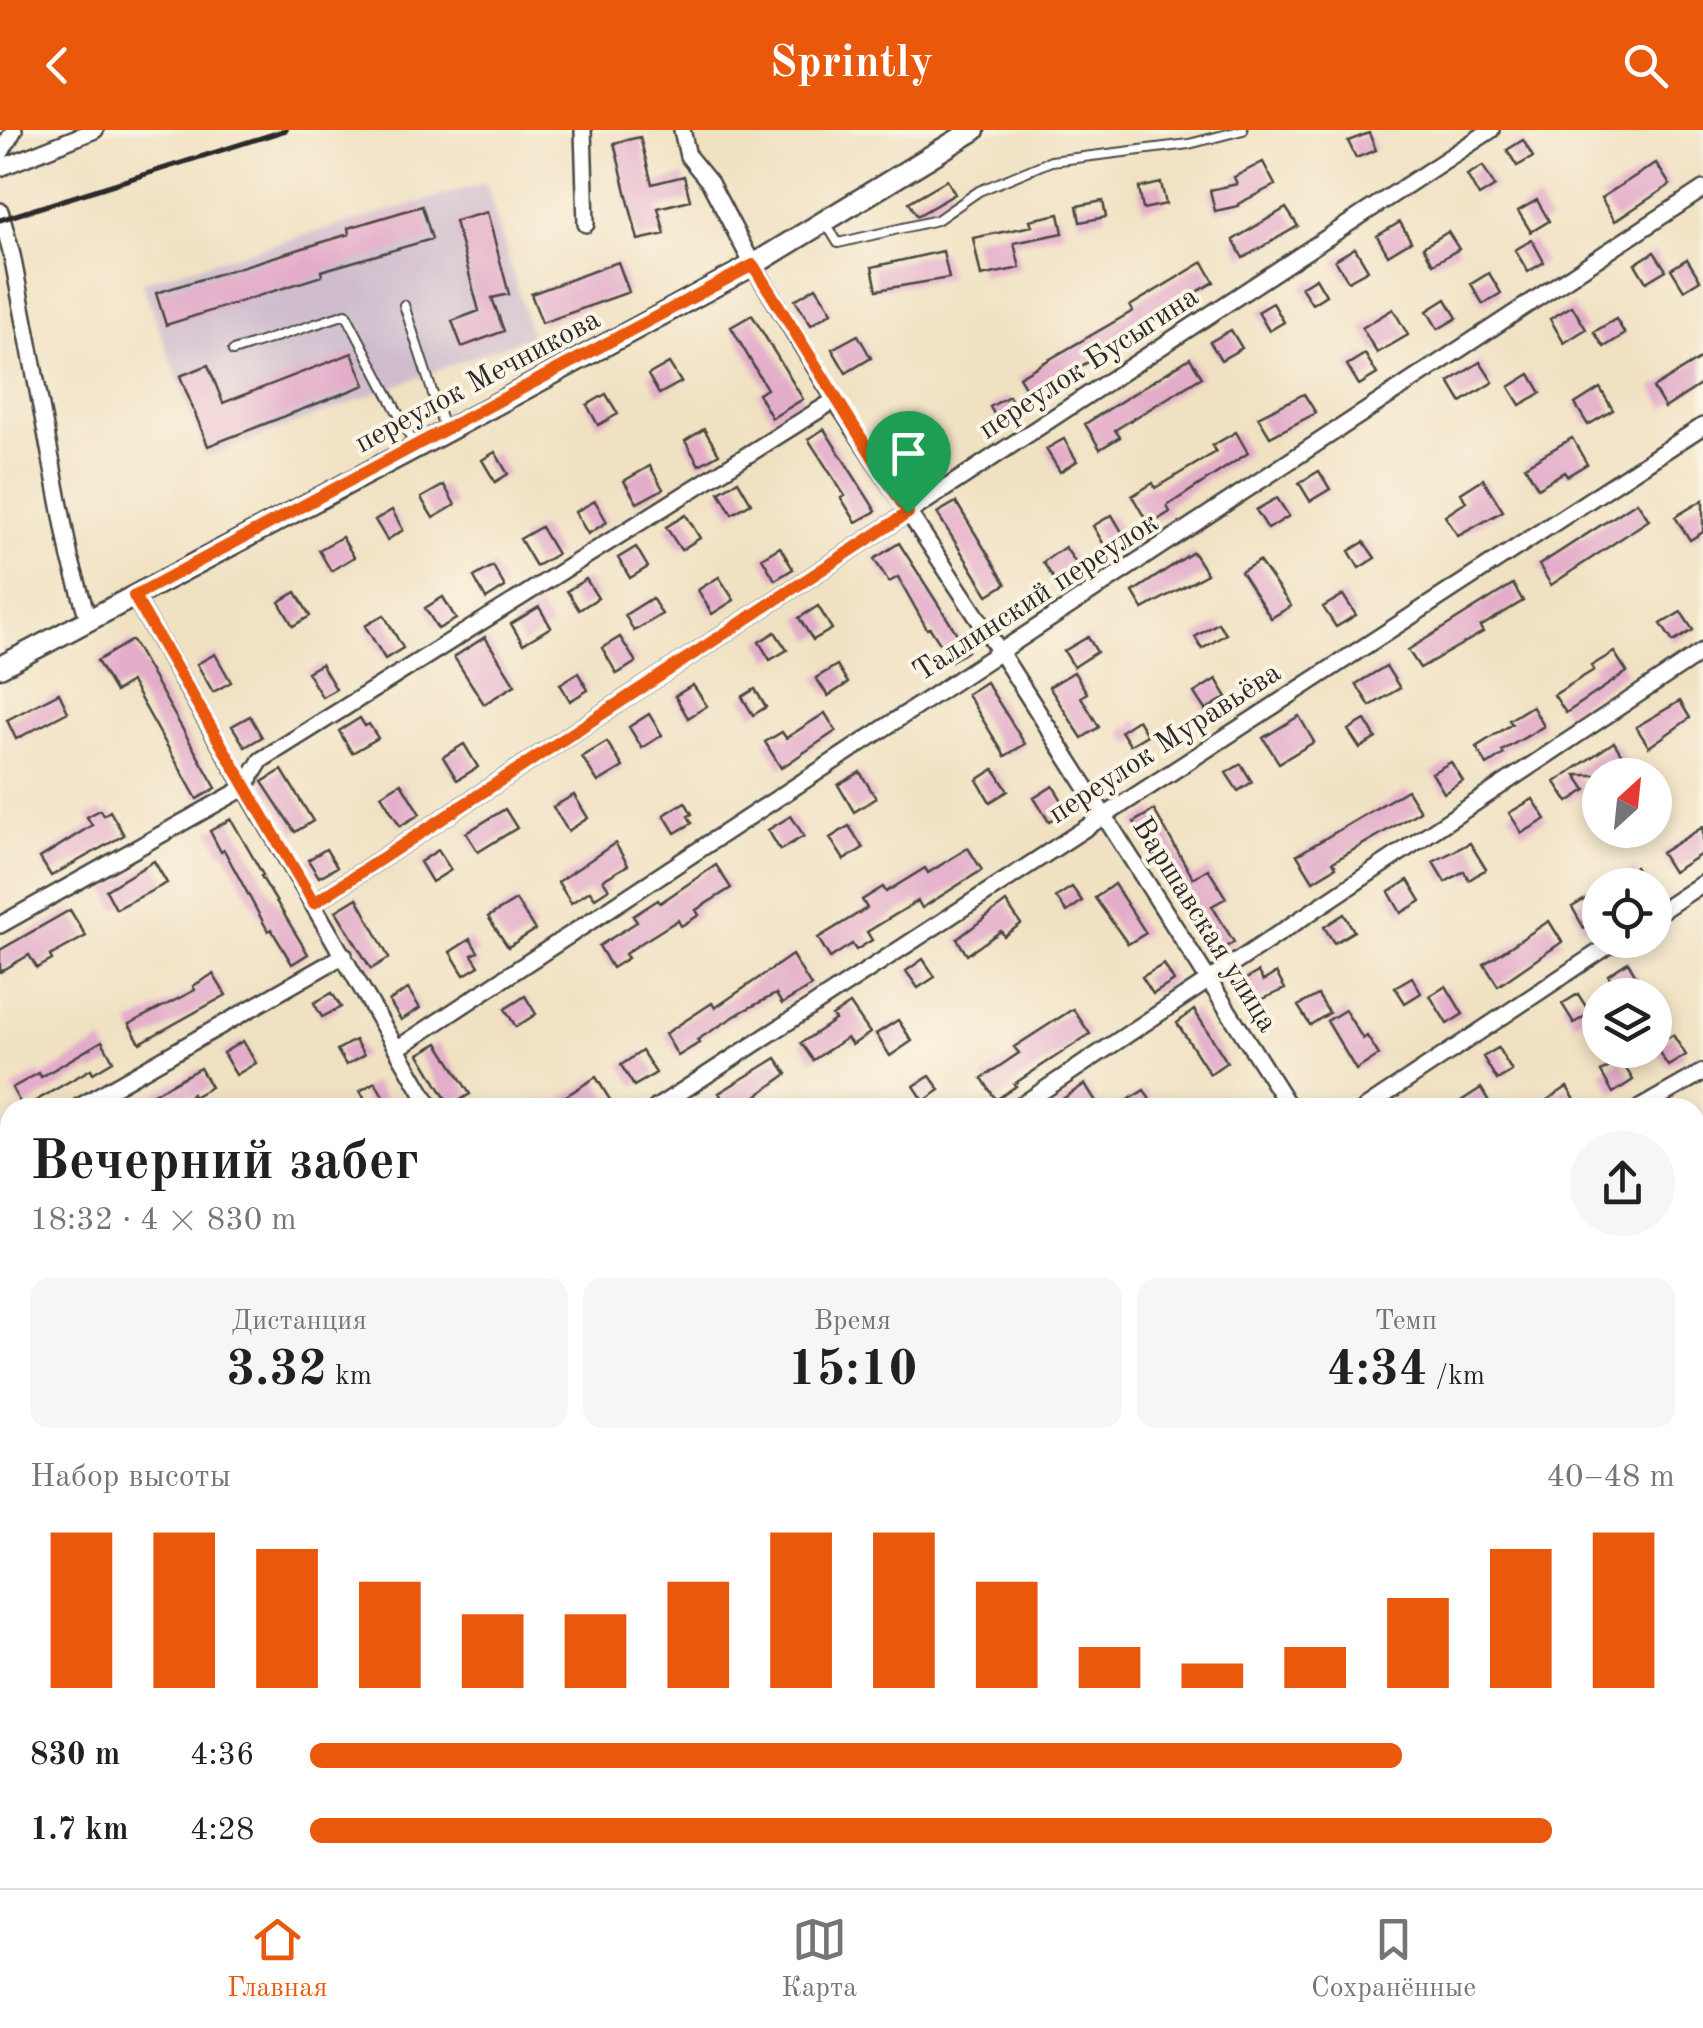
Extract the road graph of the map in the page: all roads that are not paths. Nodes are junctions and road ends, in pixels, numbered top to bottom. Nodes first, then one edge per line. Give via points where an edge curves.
1 (14, 130) edge
2 (95, 130) edge
3 (582, 130) edge
4 (682, 130) edge
5 (1243, 130) edge
6 (1491, 130) edge
7 (971, 131) edge
8 (0, 154) edge
9 (0, 168) edge
10 (1703, 189) edge
11 (0, 211) edge
12 (825, 221) junction
13 (586, 224) dead end
14 (753, 265) junction
15 (404, 305) dead end
16 (233, 350) dead end
17 (835, 400) junction
18 (1703, 426) edge
19 (445, 432) junction
20 (416, 448) junction
21 (908, 513) junction
22 (134, 596) junction
23 (88, 620) junction
24 (1703, 651) edge
25 (1000, 652) junction
26 (0, 667) edge
27 (244, 788) junction
28 (1103, 814) junction
29 (1703, 883) edge
30 (314, 903) junction
31 (1672, 904) edge
32 (0, 925) edge
33 (344, 955) junction
34 (1590, 958) edge
35 (1208, 979) junction
36 (398, 1048) junction
37 (1703, 1072) edge
38 (94, 1098) edge
39 (426, 1098) edge
40 (671, 1098) edge
41 (1032, 1098) edge
42 (1284, 1098) edge
43 (1380, 1098) edge
44 (1658, 1098) edge

1 - 8 street
2 - 9 street
3 - 13 street
4 - 14 street, Варшавская улица via 688,156
5 - 12 lane via 1052,162 979,191 936,220 854,239 838,242
6 - 21 street, переулок Бусыгина
7 - 12 street, переулок Мечникова
10 - 25 street, Таллинский переулок
11 - 23 street
12 - 14 street, переулок Мечникова
14 - 17 street, Варшавская улица
14 - 19 street, переулок Мечникова
15 - 19 lane
16 - 20 lane via 346,314
17 - 21 street, Варшавская улица
17 - 27 street via 261,760
18 - 28 street, переулок Муравьёва
19 - 20 street, переулок Мечникова
20 - 22 street, переулок Мечникова
21 - 25 street, Варшавская улица
21 - 30 street, переулок Бусыгина
22 - 23 street, переулок Мечникова
22 - 27 street
23 - 26 street, переулок Мечникова
24 - 35 street
25 - 28 street, Варшавская улица
25 - 36 street, Таллинский переулок
27 - 30 street
27 - 32 street
28 - 35 street, Варшавская улица
28 - 40 street, переулок Муравьёва
29 - 31 street
30 - 33 street
33 - 36 street
33 - 38 street
34 - 43 street
35 - 41 street
35 - 42 street, Варшавская улица
36 - 39 street
37 - 44 street

